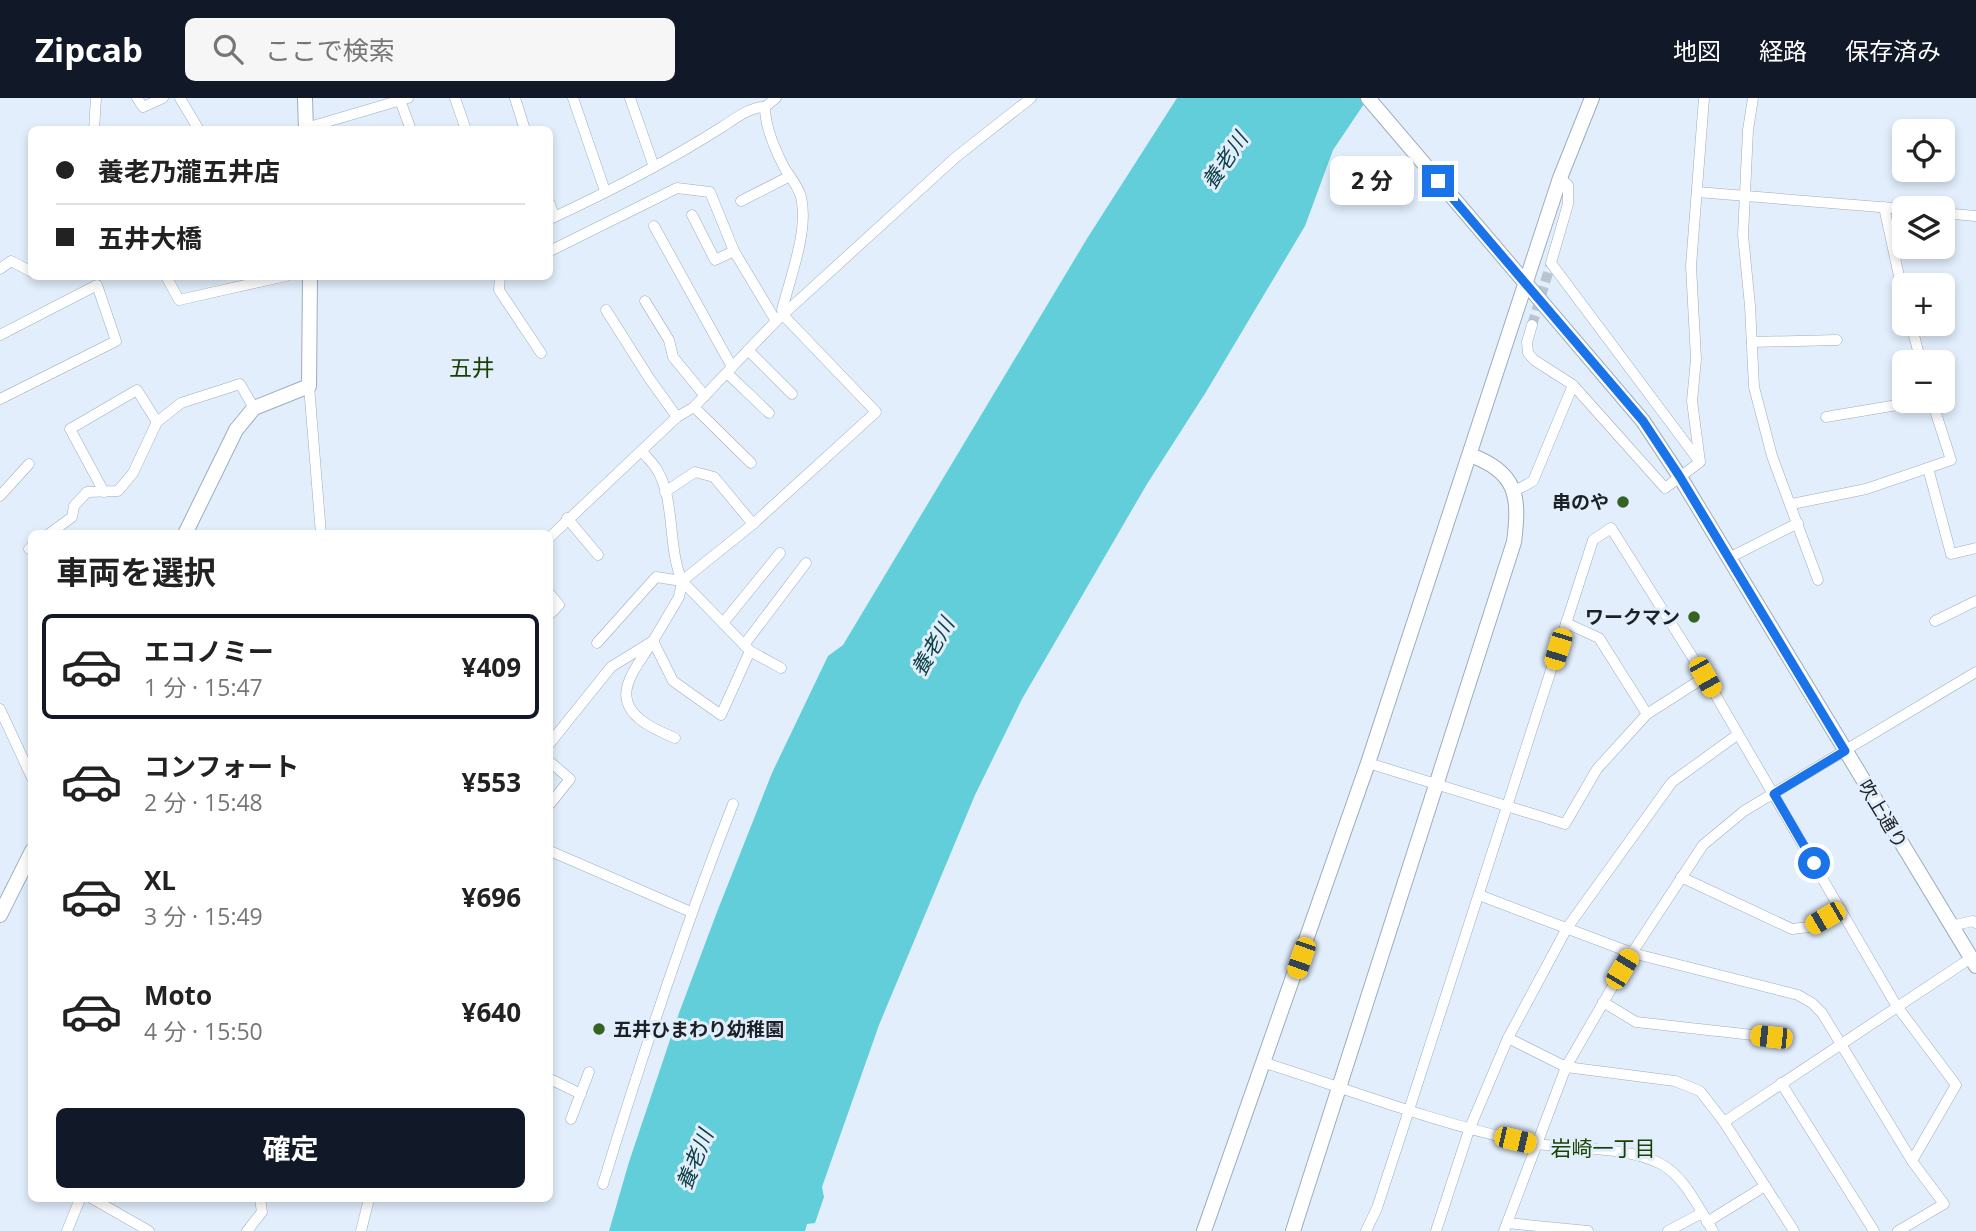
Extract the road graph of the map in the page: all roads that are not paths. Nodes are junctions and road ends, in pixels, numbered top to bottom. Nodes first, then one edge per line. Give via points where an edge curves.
1 (96, 98) edge
2 (137, 98) edge
3 (163, 98) edge
4 (180, 98) edge
5 (305, 98) edge
6 (456, 98) edge
7 (515, 98) edge
8 (573, 98) edge
9 (630, 98) edge
10 (776, 98) edge
11 (1031, 98) edge
12 (1368, 98) edge
13 (1592, 98) edge
14 (1704, 98) edge
15 (1753, 98) edge
16 (404, 99) edge
17 (765, 107) junction
18 (94, 126) edge
19 (197, 126) edge
20 (306, 126) edge
21 (316, 126) edge
22 (410, 126) edge
23 (465, 126) edge
24 (524, 126) edge
25 (654, 167) junction
26 (790, 176) junction
27 (1560, 178) junction
28 (605, 191) junction
29 (1696, 192) junction
30 (1745, 196) junction
31 (741, 201) dead end
32 (1884, 208) junction
33 (1892, 208) edge
34 (1955, 214) edge
35 (692, 215) dead end
36 (1976, 216) edge
37 (553, 217) edge
38 (654, 226) dead end
39 (553, 250) edge
40 (734, 251) junction
41 (0, 269) edge
42 (28, 270) edge
43 (1898, 273) edge
44 (168, 280) edge
45 (268, 280) edge
46 (310, 280) edge
47 (500, 280) edge
48 (1527, 285) junction
49 (645, 301) dead end
50 (606, 310) dead end
51 (780, 318) junction
52 (1532, 325) tunnel mouth
53 (0, 335) edge
54 (1838, 340) dead end
55 (1752, 342) junction
56 (748, 350) junction
57 (541, 354) dead end
58 (729, 370) junction
59 (1573, 385) junction
60 (309, 386) junction
61 (792, 394) dead end
62 (705, 396) junction
63 (0, 399) edge
64 (1892, 406) edge
65 (694, 407) junction
66 (254, 408) junction
67 (769, 412) dead end
68 (1936, 413) edge
69 (677, 417) junction
70 (1826, 417) dead end
71 (157, 422) junction
72 (642, 451) junction
73 (1471, 456) junction
74 (1700, 462) junction
75 (751, 463) dead end
76 (29, 464) dead end
77 (1928, 468) junction
78 (1680, 477) junction
79 (104, 492) junction
80 (666, 492) junction
81 (1513, 492) junction
82 (0, 496) edge
83 (1791, 504) junction
84 (566, 519) junction
85 (1798, 523) junction
86 (753, 524) junction
87 (54, 530) edge
88 (187, 530) edge
89 (321, 530) edge
90 (553, 534) edge
91 (1976, 548) edge
92 (780, 553) dead end
93 (598, 555) dead end
94 (1729, 558) junction
95 (806, 563) dead end
96 (1818, 580) dead end
97 (682, 581) junction
98 (553, 598) edge
99 (1976, 601) edge
100 (553, 611) edge
101 (1935, 621) dead end
102 (723, 623) junction
103 (1566, 623) junction
104 (653, 641) junction
105 (597, 643) dead end
106 (747, 648) junction
107 (781, 668) dead end
108 (1976, 672) edge
109 (1705, 677) junction
110 (1, 714) edge
111 (1647, 714) junction
112 (1737, 735) junction
113 (675, 738) dead end
114 (553, 739) edge
115 (1845, 751) junction
116 (1368, 763) junction
117 (553, 765) edge
118 (28, 770) edge
119 (1436, 783) junction
120 (1774, 794) junction
121 (553, 800) edge
122 (733, 804) dead end
123 (1508, 806) junction
124 (553, 852) edge
125 (28, 859) edge
126 (1681, 877) junction
127 (0, 880) edge
128 (14, 886) junction
129 (1479, 895) junction
130 (1842, 909) junction
131 (691, 912) junction
132 (0, 915) edge
133 (1976, 923) edge
134 (1951, 926) junction
135 (1567, 928) junction
136 (1632, 953) junction
137 (1973, 962) edge
138 (1603, 1002) junction
139 (1896, 1005) junction
140 (1771, 1037) dead end
141 (1508, 1038) junction
142 (1842, 1045) junction
143 (1265, 1063) junction
144 (1566, 1067) junction
145 (589, 1072) dead end
146 (553, 1080) edge
147 (1781, 1083) junction
148 (1339, 1086) junction
149 (581, 1094) junction
150 (1409, 1110) junction
151 (571, 1119) dead end
152 (1724, 1122) junction
153 (1469, 1130) junction
154 (1537, 1145) junction
155 (1912, 1161) junction
156 (603, 1184) dead end
157 (1765, 1186) junction
158 (79, 1202) edge
159 (98, 1202) edge
160 (260, 1202) edge
161 (369, 1202) edge
162 (1707, 1222) edge
163 (1506, 1227) edge
164 (364, 1230) edge
165 (67, 1231) edge
166 (149, 1231) edge
167 (247, 1231) edge
168 (1205, 1231) edge
169 (1293, 1231) edge
170 (1366, 1231) edge
171 (1436, 1231) edge
172 (1588, 1231) edge
173 (1668, 1231) edge
174 (1794, 1231) edge
175 (1874, 1231) edge
176 (1898, 1231) edge

1 - 18 street
2 - 3 street via 143,107
4 - 19 street
5 - 20 street
6 - 23 street
7 - 24 street
8 - 28 street
9 - 25 street
10 - 17 street
11 - 51 street via 956,158
12 - 48 street, 吹上通り
13 - 27 street
14 - 29 street
15 - 30 street
16 - 21 street
16 - 22 street
17 - 25 street via 758,106
17 - 26 street via 771,139
25 - 28 street
26 - 31 street
26 - 51 street via 803,209
27 - 48 street
27 - 74 street via 1568,185 1568,204 1550,263
28 - 37 street
29 - 30 street
29 - 74 street via 1691,266 1696,359 1692,401
30 - 32 street
30 - 55 street via 1743,236
32 - 33 street
32 - 43 street
34 - 36 street
35 - 40 street via 715,260
38 - 58 street
39 - 40 street via 677,188 710,192
40 - 51 street
41 - 42 street via 11,261
44 - 45 street via 179,300
46 - 60 street
47 - 57 street via 499,290
48 - 73 street
48 - 78 street, 吹上通り via 1643,421
49 - 62 street via 670,340 673,357
50 - 69 street
51 - 56 street
51 - 86 street via 876,412
52 - 59 street via 1528,353
53 - 63 street via 97,285 116,341
54 - 55 street
55 - 83 street via 1757,402
56 - 58 street
56 - 61 street
58 - 62 street
58 - 67 street
59 - 78 street via 1665,488
59 - 81 street via 1533,481
60 - 66 street
60 - 89 street
62 - 65 street
64 - 70 street
65 - 69 street
65 - 75 street
66 - 71 street via 240,384 181,403
66 - 88 street via 236,429
68 - 77 street via 1951,460
69 - 72 street
71 - 79 street via 133,473 118,491
71 - 79 street via 137,390 70,429
72 - 80 street via 657,469
72 - 84 street
73 - 81 street via 1504,474
73 - 116 street
74 - 78 street
76 - 82 street
77 - 83 street via 1866,489
77 - 91 street via 1951,554
78 - 94 street, 吹上通り
79 - 87 street via 87,492 74,506 72,517
80 - 86 street via 695,472 713,477
80 - 97 street via 676,568
81 - 119 street via 1514,542
83 - 85 street
84 - 90 street
84 - 93 street
85 - 94 street
85 - 96 street
86 - 97 street
92 - 102 street
94 - 115 street, 吹上通り
95 - 106 street
97 - 102 street
97 - 104 street via 679,597
97 - 105 street via 656,578
98 - 100 street via 559,605
99 - 101 street
102 - 106 street
103 - 109 street via 1593,540 1611,528
103 - 111 street via 1599,638
103 - 123 street
104 - 106 street via 674,681 721,715
104 - 113 street via 627,685 627,702 634,715
104 - 114 street via 611,667
106 - 107 street
108 - 115 street
109 - 111 street
109 - 112 street
110 - 118 street
111 - 123 street via 1597,769 1564,824
112 - 120 street
112 - 135 street via 1672,782
115 - 120 street
115 - 134 street, 吹上通り
116 - 119 street
116 - 143 street
117 - 121 street via 570,779
119 - 123 street
119 - 148 street
120 - 126 street via 1744,811 1703,845
120 - 130 street
122 - 131 street
123 - 129 street
124 - 131 street
125 - 128 street
126 - 130 street via 1792,929 1810,927
126 - 136 street
127 - 128 street
128 - 132 street
129 - 135 street
129 - 150 street
130 - 139 street
131 - 156 street
133 - 134 street
134 - 137 street, 吹上通り
135 - 136 street
135 - 141 street
136 - 138 street
136 - 142 street via 1798,995 1822,1013
137 - 139 street
138 - 140 street via 1636,1022
138 - 144 street
139 - 142 street
139 - 155 street via 1956,1085
141 - 144 street
141 - 153 street
142 - 147 street
142 - 155 street
143 - 148 street
143 - 168 street
144 - 152 street via 1675,1082 1700,1091
144 - 154 street
145 - 149 street
146 - 149 street
147 - 152 street
147 - 175 street
148 - 150 street
148 - 169 street
149 - 151 street
150 - 153 street
150 - 170 street
152 - 157 street
153 - 154 street
153 - 171 street
154 - 162 street via 1642,1155 1665,1166 1682,1182
154 - 163 street
155 - 176 street via 1944,1204
157 - 162 street
157 - 174 street
158 - 165 street
159 - 166 street
160 - 167 street via 262,1212
161 - 164 street
162 - 173 street
163 - 172 street

